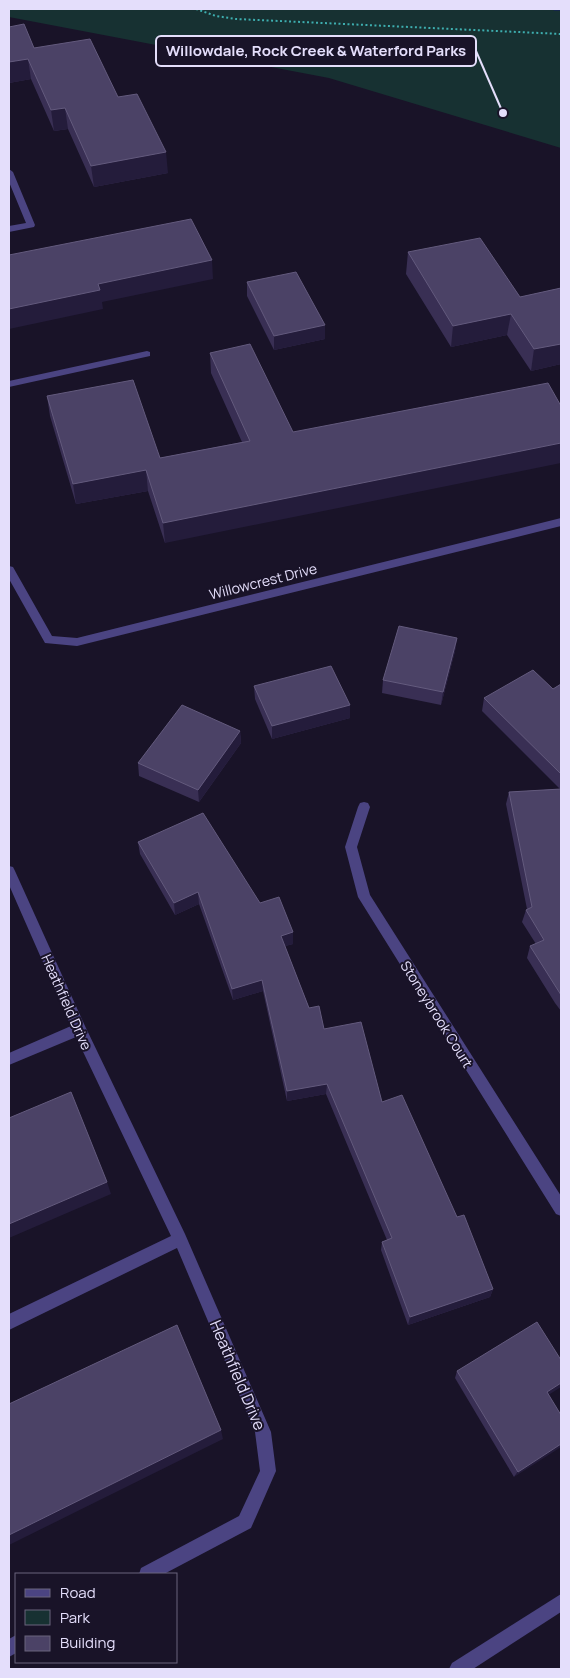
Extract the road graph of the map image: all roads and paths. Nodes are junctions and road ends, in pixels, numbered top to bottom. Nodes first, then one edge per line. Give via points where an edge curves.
1 (196, 9) edge
2 (561, 34) edge
3 (9, 173) edge
4 (9, 229) edge
5 (147, 354) dead end
6 (9, 384) edge
7 (561, 522) edge
8 (9, 570) edge
9 (364, 807) dead end
10 (9, 871) edge
11 (79, 1029) junction
12 (9, 1059) edge
13 (561, 1209) edge
14 (180, 1239) junction
15 (9, 1322) edge
16 (149, 1573) edge
17 (561, 1602) edge
18 (458, 1669) edge

1 - 2 path via 241,20
3 - 4 street via 31,225
5 - 6 street
7 - 8 street, Willowcrest Drive via 77,642 50,640
9 - 13 street, Stoneybrook Court via 351,847 364,897
10 - 11 street, Heathfield Drive
11 - 12 street
11 - 14 street, Heathfield Drive
14 - 15 street
14 - 16 street, Heathfield Drive via 262,1432 268,1471 245,1522
17 - 18 street

